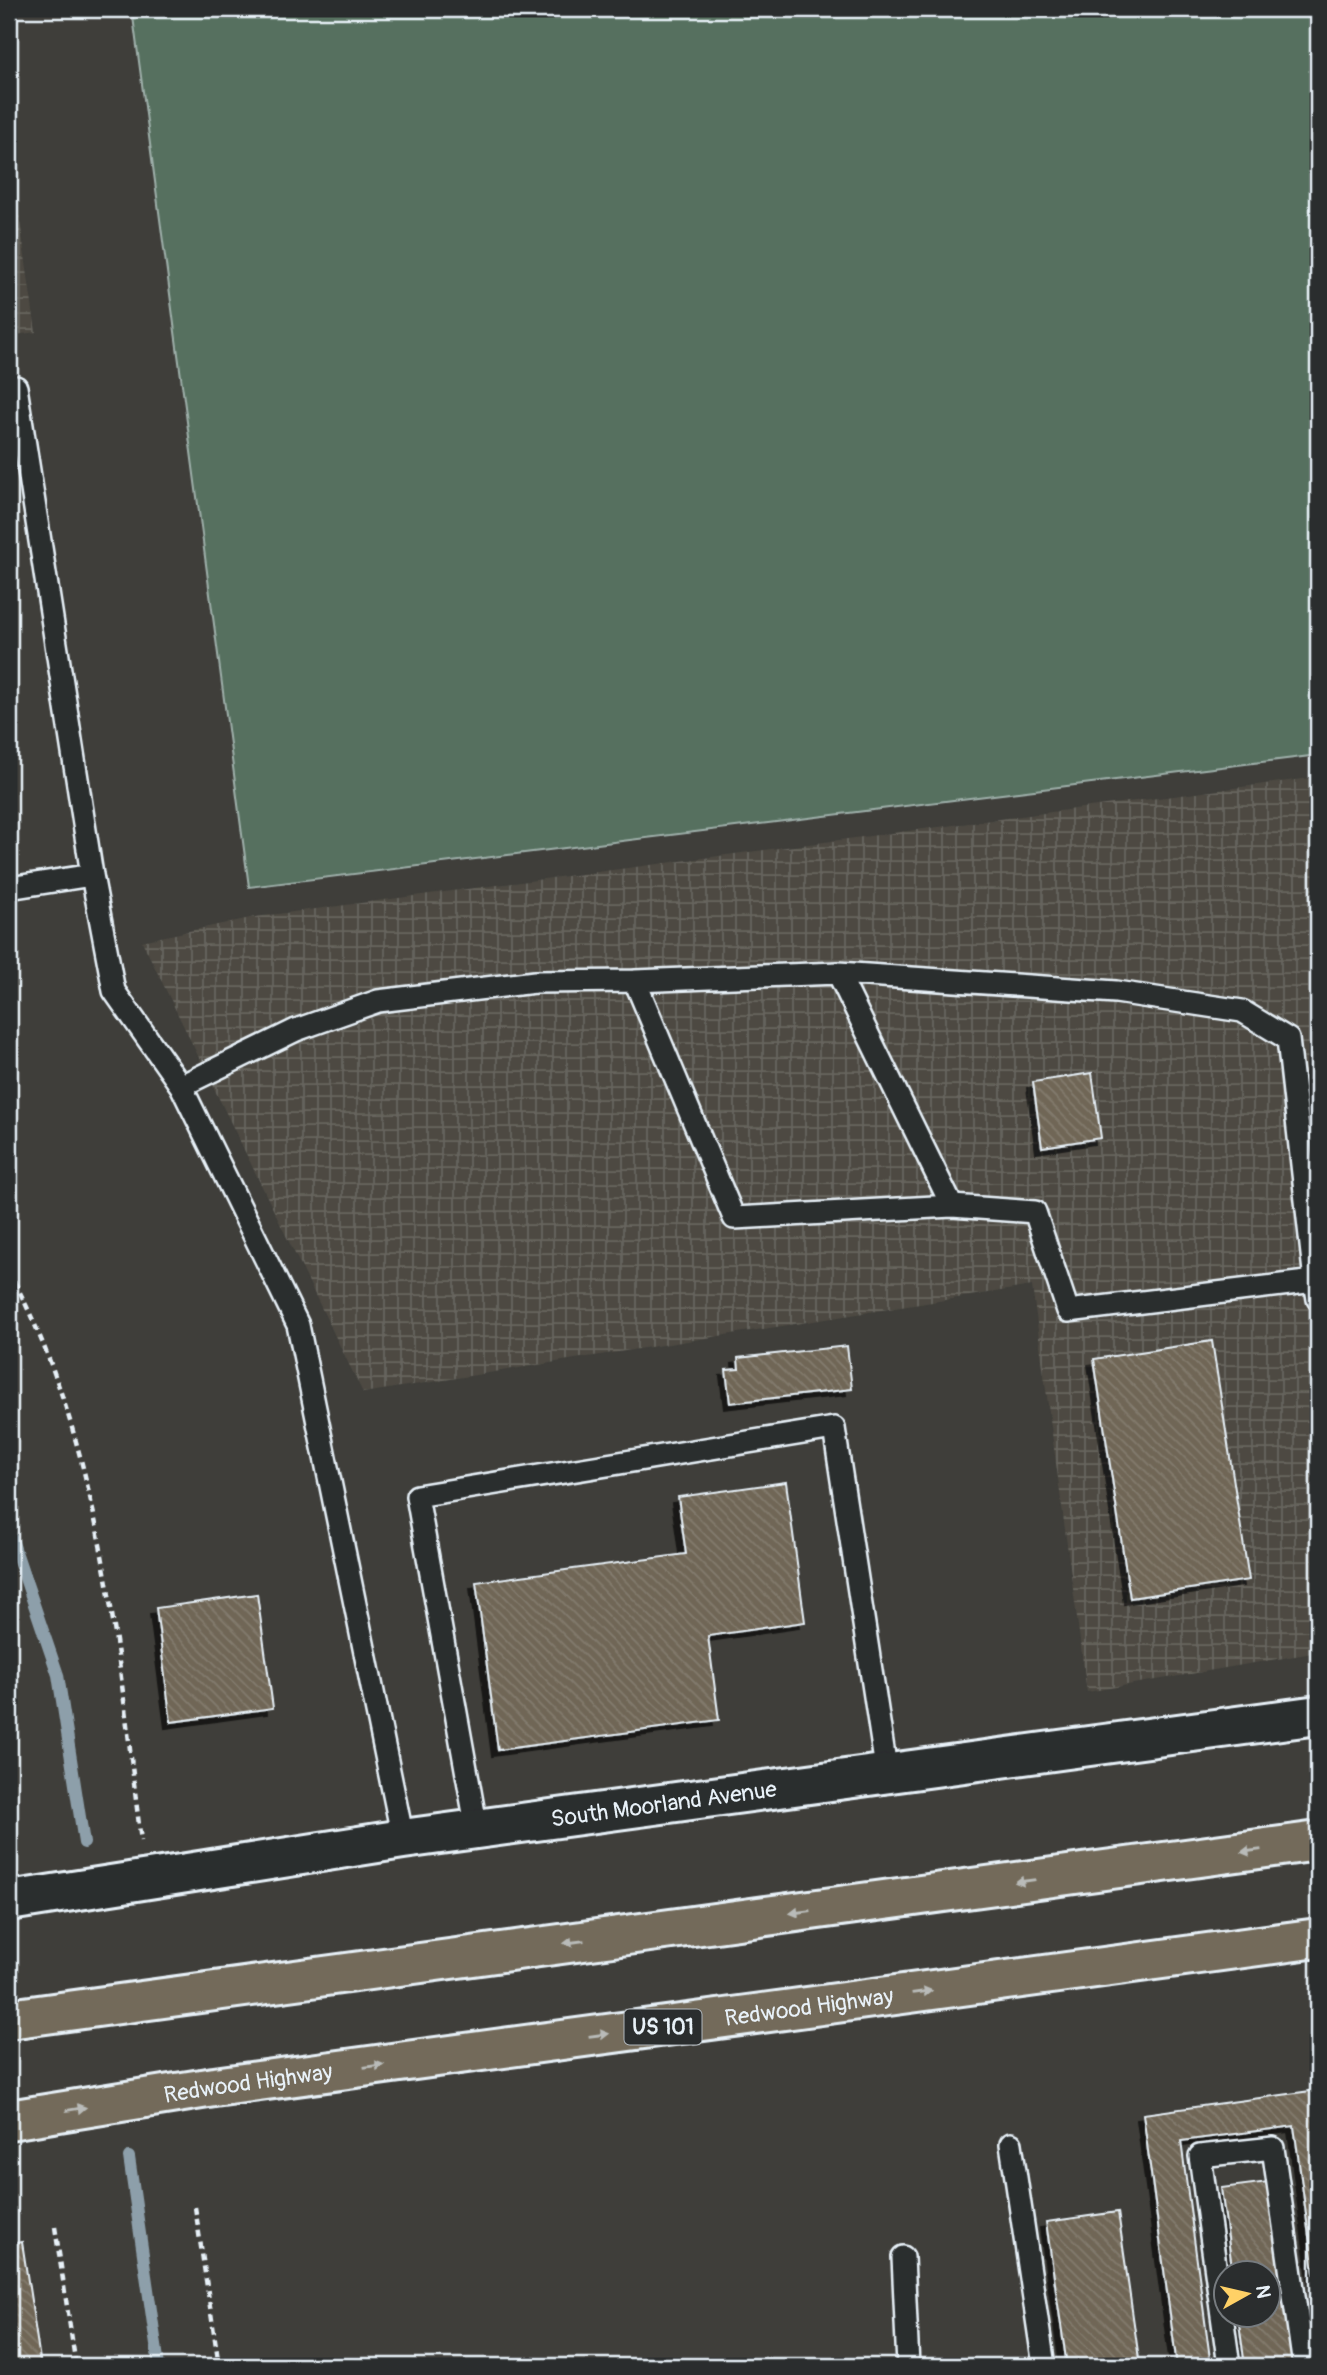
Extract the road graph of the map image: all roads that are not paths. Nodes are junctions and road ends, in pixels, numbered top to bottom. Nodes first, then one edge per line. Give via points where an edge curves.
1 (9, 388) edge
2 (92, 875) junction
3 (9, 888) edge
4 (838, 973) junction
5 (635, 981) junction
6 (181, 1086) junction
7 (952, 1206) junction
8 (1317, 1290) edge
9 (1318, 1716) edge
10 (887, 1775) junction
11 (477, 1830) junction
12 (403, 1839) junction
13 (1318, 1841) edge
14 (9, 1901) edge
15 (1318, 1938) edge
16 (9, 2019) edge
17 (9, 2120) edge
18 (1011, 2144) dead end
19 (903, 2258) dead end
20 (908, 2366) edge
21 (1044, 2366) edge
22 (1229, 2366) edge
23 (1304, 2366) edge

1 - 2 lane via 16,387
2 - 3 lane
2 - 6 lane via 114,991
4 - 5 lane
4 - 7 lane
4 - 8 lane via 1116,992 1242,1011 1288,1039
5 - 6 lane via 535,982 377,1001 296,1030
5 - 7 lane via 734,1218
6 - 12 lane via 298,1325
7 - 8 lane via 1035,1212 1068,1311
9 - 10 street, South Moorland Avenue
10 - 11 street, South Moorland Avenue
10 - 11 lane via 834,1428 417,1496
11 - 12 street, South Moorland Avenue
12 - 14 street, South Moorland Avenue
13 -> 16 highway
17 -> 15 highway, Redwood Highway / US 101 via 241,2084
18 - 21 lane
19 - 20 lane
22 - 23 lane via 1200,2156 1273,2148

